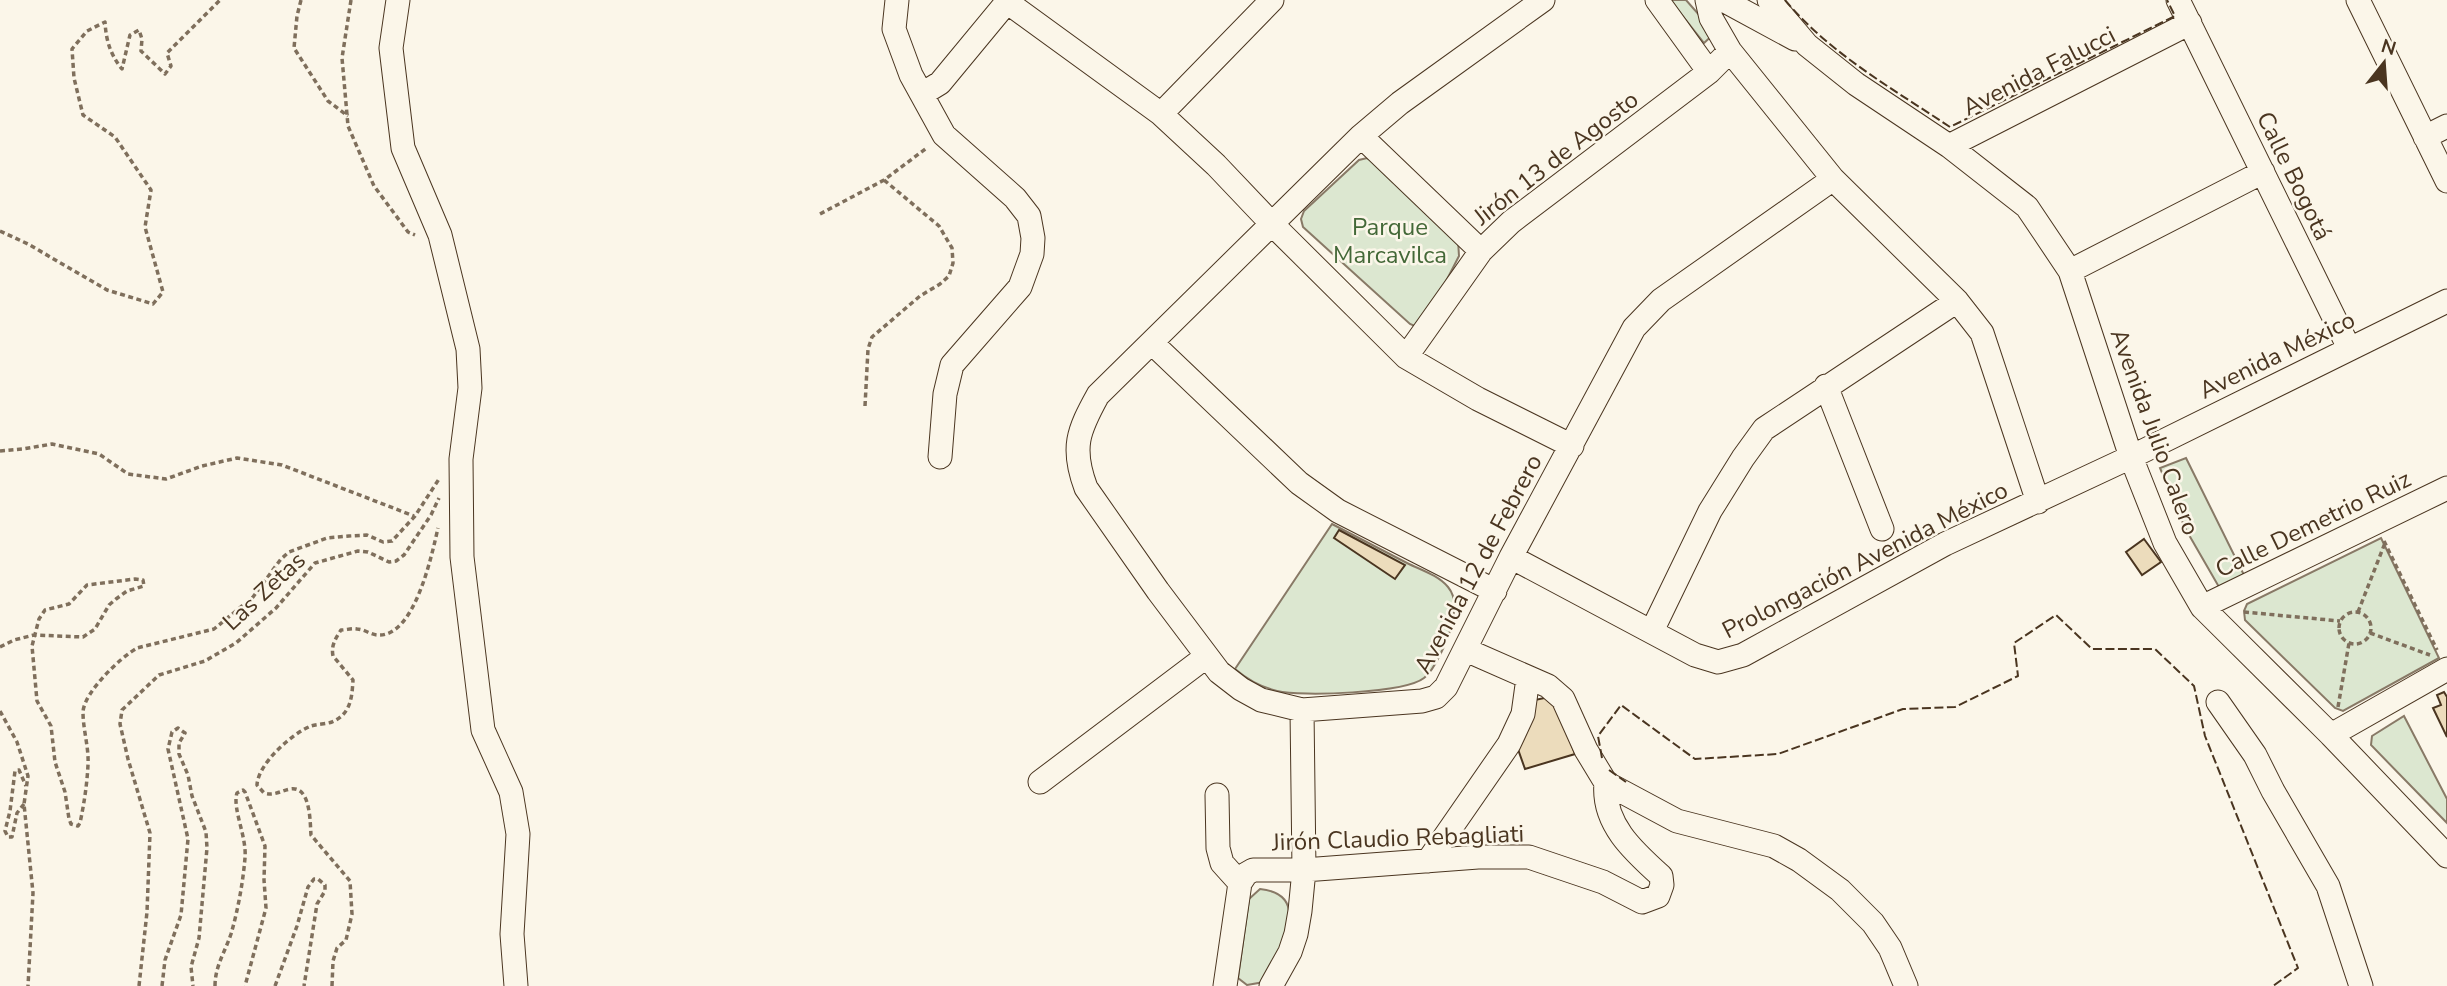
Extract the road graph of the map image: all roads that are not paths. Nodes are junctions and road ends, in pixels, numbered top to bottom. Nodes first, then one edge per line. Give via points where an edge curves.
1 (398, 0) edge
2 (897, 0) edge
3 (1272, 0) edge
4 (1543, 0) edge
5 (1657, 0) edge
6 (1707, 0) edge
7 (1723, 0) edge
8 (1769, 0) edge
9 (2178, 0) edge
10 (2358, 0) edge
11 (1008, 1) edge
12 (2191, 26) junction
13 (1807, 45) junction
14 (1730, 51) junction
15 (1709, 72) junction
16 (922, 94) junction
17 (1161, 114) junction
18 (2447, 126) edge
19 (1361, 136) junction
20 (2425, 137) junction
21 (1949, 146) junction
22 (2263, 172) junction
23 (1833, 179) junction
24 (2447, 181) edge
25 (1273, 225) junction
26 (1481, 251) junction
27 (2070, 271) junction
28 (1957, 300) junction
29 (2447, 300) edge
30 (1152, 343) junction
31 (2349, 348) junction
32 (1406, 357) junction
33 (1826, 386) junction
34 (1572, 446) junction
35 (940, 457) dead end
36 (2131, 457) junction
37 (2447, 488) edge
38 (2038, 502) junction
39 (1882, 528) dead end
40 (1511, 557) junction
41 (1494, 591) junction
42 (2202, 607) junction
43 (1652, 631) junction
44 (1466, 650) junction
45 (1207, 656) junction
46 (2447, 669) edge
47 (1528, 678) junction
48 (2218, 702) dead end
49 (1302, 710) junction
50 (2334, 724) junction
51 (1040, 782) dead end
52 (1606, 783) junction
53 (1217, 795) dead end
54 (2446, 853) edge
55 (1428, 861) junction
56 (1304, 870) junction
57 (1240, 883) junction
58 (516, 986) edge
59 (1225, 986) edge
60 (1271, 986) edge
61 (1906, 986) edge
62 (2361, 986) edge

1 - 58 street via 391,48 403,148 443,246 468,349 470,388 461,459 462,557 483,730 511,792 518,834 512,934
2 - 16 street via 894,29
3 - 17 street
4 - 19 street, Avenida 12 de Febrero
5 - 15 street
6 - 14 street
7 - 13 street, Avenida Julio Calero
8 - 13 street, Avenida Julio Calero
9 - 12 street, Calle Bogotá
10 - 20 street
11 - 16 street via 940,83
11 - 17 street
12 - 21 street, Avenida Falucci
12 - 22 street, Calle Bogotá
13 - 21 street, Avenida Julio Calero
14 - 15 street, Jirón 13 de Agosto
14 - 23 street
15 - 26 street, Jirón 13 de Agosto via 1511,222
16 - 35 street via 944,135 1016,198 1029,216 1033,238 1020,286 952,365
17 - 25 street
18 - 20 street
19 - 25 street, Avenida 12 de Febrero
19 - 26 street
20 - 24 street
21 - 27 street, Avenida Julio Calero via 2027,207
22 - 27 street
22 - 31 street, Calle Bogotá
23 - 28 street
23 - 34 street, Avenida 12 de Febrero via 1661,300 1633,328
25 - 30 street, Avenida 12 de Febrero
25 - 32 street
26 - 32 street, Jirón 13 de Agosto
27 - 36 street, Avenida Julio Calero
28 - 33 street
28 - 38 street via 1982,333
29 - 31 street, Avenida México
30 - 41 street via 1299,483 1338,511
30 - 45 street, Avenida 12 de Febrero via 1098,395 1081,427 1079,469 1086,488
31 - 36 street, Avenida México
32 - 34 street
33 - 39 street
33 - 43 street via 1764,429 1743,458 1710,511
34 - 40 street, Avenida 12 de Febrero
36 - 38 street, Prolongación Avenida México
36 - 42 street, Avenida Julio Calero via 2165,543
37 - 42 street, Calle Demetrio Ruiz via 2380,533
38 - 43 street, Prolongación Avenida México via 1945,544 1743,655 1718,662
40 - 41 street, Avenida 12 de Febrero
40 - 43 street, Prolongación Avenida México
41 - 44 street, Avenida 12 de Febrero
42 - 50 street, Avenida Julio Calero
44 - 47 street
44 - 49 street, Avenida 12 de Febrero via 1436,697
45 - 49 street, Avenida 12 de Febrero via 1241,689 1261,700
45 - 51 street
46 - 50 street
47 - 52 street via 1563,699
47 - 55 street via 1522,714 1509,744
48 - 62 street via 2255,755 2328,886
49 - 56 street
50 - 54 street, Avenida Julio Calero
52 - 55 street, Jirón Claudio Rebagliati via 1605,797 1614,824 1630,848 1661,876 1658,896 1642,902 1603,882 1529,857
52 - 61 street via 1677,821 1774,846 1799,860 1840,890 1873,923
53 - 57 street via 1218,848 1222,863
55 - 56 street, Jirón Claudio Rebagliati
56 - 57 street, Jirón Claudio Rebagliati via 1253,870
56 - 60 street via 1296,934
57 - 59 street

